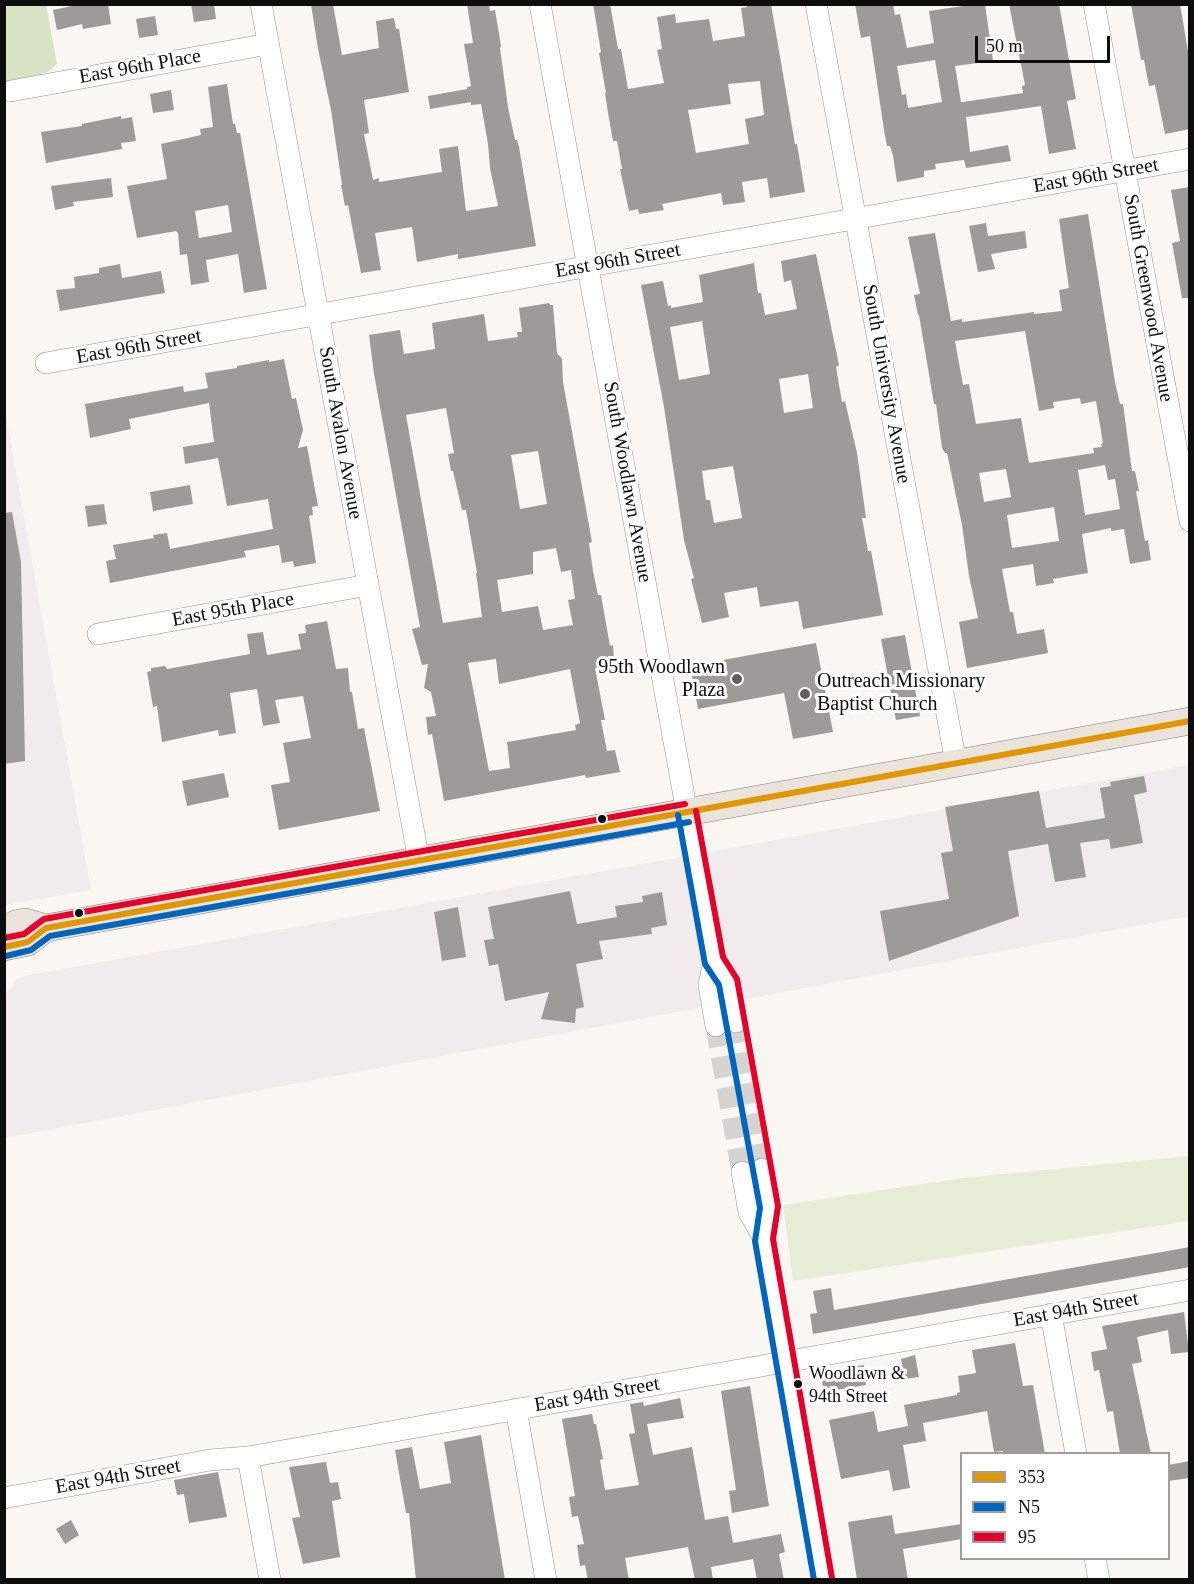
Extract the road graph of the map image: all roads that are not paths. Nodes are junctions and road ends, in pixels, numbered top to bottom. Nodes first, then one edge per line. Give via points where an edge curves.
1 (261, 4) edge
2 (540, 4) edge
3 (816, 4) edge
4 (1094, 4) edge
5 (268, 44) junction
6 (11, 91) dead end
7 (1190, 159) edge
8 (1125, 171) junction
9 (856, 219) junction
10 (587, 267) junction
11 (318, 315) junction
12 (46, 363) dead end
13 (1190, 521) edge
14 (368, 585) junction
15 (98, 634) dead end
16 (1190, 721) edge
17 (956, 763) junction
18 (687, 813) junction
19 (419, 861) junction
20 (10, 935) edge
21 (726, 1024) tunnel mouth
22 (752, 1170) tunnel mouth
23 (1190, 1290) edge
24 (1051, 1314) junction
25 (786, 1362) junction
26 (516, 1409) junction
27 (1076, 1452) edge
28 (248, 1457) junction
29 (4, 1498) edge
30 (1095, 1560) edge
31 (270, 1580) edge
32 (546, 1580) edge
33 (823, 1580) edge
34 (1099, 1580) edge

1 - 5 street, South Avalon Avenue
2 - 10 street, South Woodlawn Avenue
3 - 9 street, South University Avenue
4 - 8 street, South Greenwood Avenue
5 - 6 street, East 96th Place
5 - 11 street, South Avalon Avenue
7 - 8 street, East 96th Street
8 - 9 street, East 96th Street
8 - 13 street, South Greenwood Avenue
9 - 10 street, East 96th Street
9 - 17 street, South University Avenue
10 - 11 street, East 96th Street
10 - 18 street, South Woodlawn Avenue
11 - 12 street, East 96th Street
11 - 14 street, South Avalon Avenue
14 - 15 street, East 95th Place
14 - 19 street, South Avalon Avenue
16 - 17 main road
17 - 18 main road
18 - 19 main road
18 - 21 street, South Woodlawn Avenue via 714,960 728,981
19 - 20 main road via 46,928 28,942
22 - 25 street via 749,1212 764,1239
23 - 24 street, East 94th Street
24 - 25 street, East 94th Street
24 - 27 street
25 - 26 street, East 94th Street
25 - 33 street
26 - 28 street, East 94th Street
26 - 32 street
28 - 29 street, East 94th Street via 210,1460
28 - 31 street
30 - 34 street

